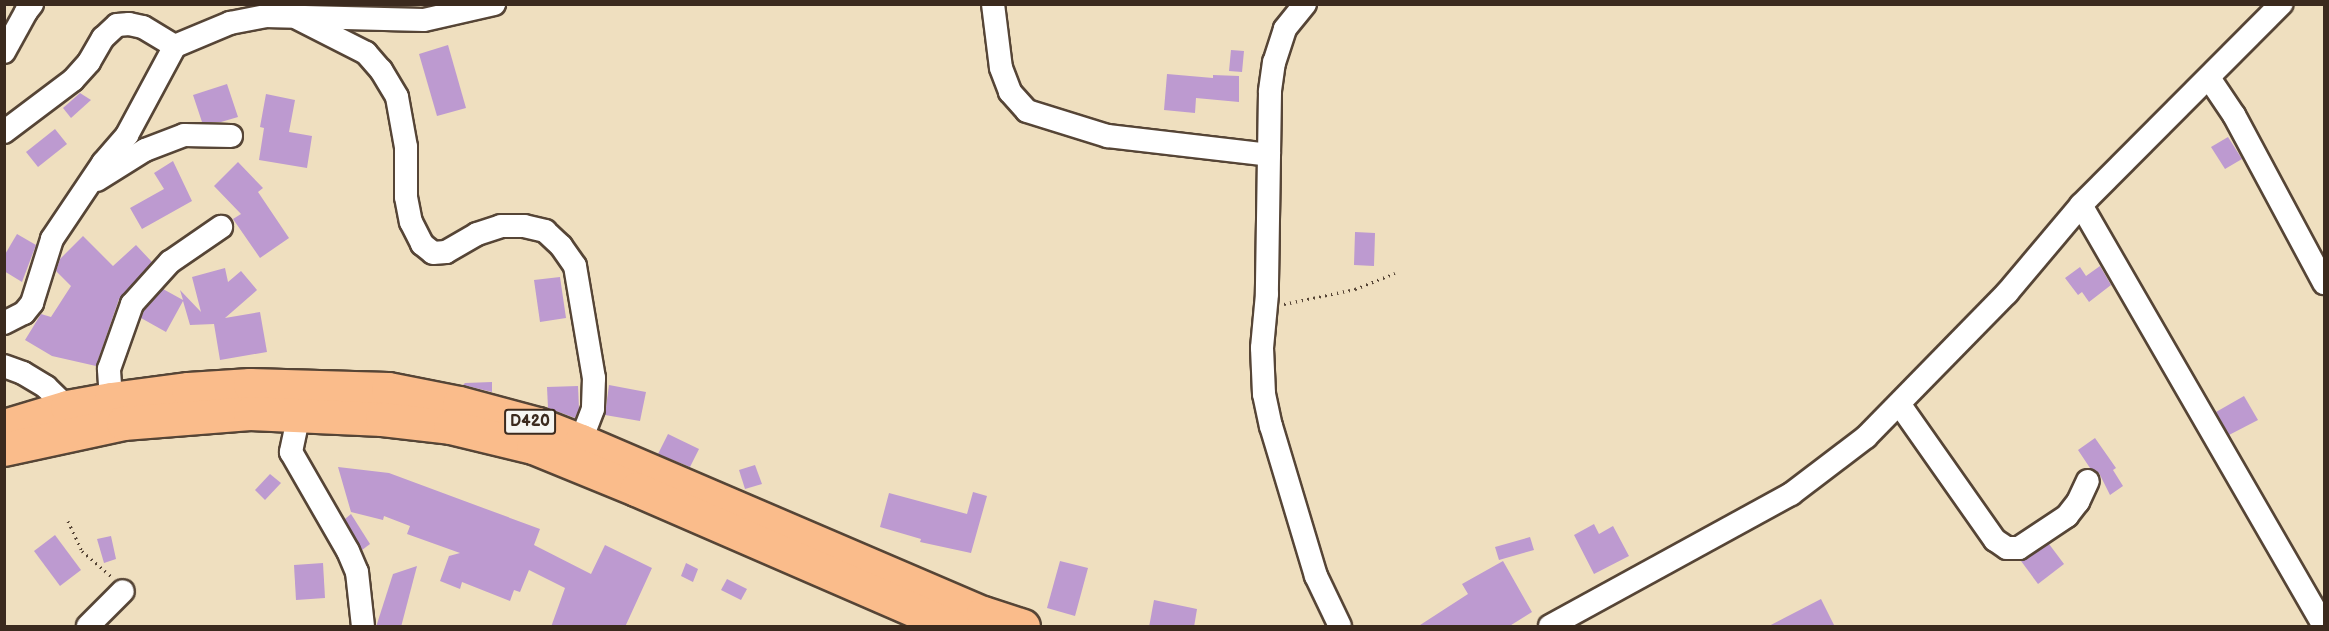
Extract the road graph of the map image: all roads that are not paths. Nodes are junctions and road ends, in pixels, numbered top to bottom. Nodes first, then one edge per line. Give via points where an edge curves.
1 (32, 4) edge
2 (494, 4) edge
3 (993, 4) edge
4 (1305, 4) edge
5 (2282, 4) edge
6 (292, 16) junction
7 (175, 46) junction
8 (4, 52) edge
9 (2208, 78) junction
10 (4, 132) edge
11 (231, 136) dead end
12 (1269, 155) junction
13 (85, 188) junction
14 (2080, 205) junction
15 (221, 228) dead end
16 (2325, 283) edge
17 (4, 323) edge
18 (4, 366) edge
19 (111, 399) junction
20 (1900, 405) junction
21 (67, 407) junction
22 (299, 414) junction
23 (4, 426) edge
24 (581, 441) junction
25 (4, 449) edge
26 (2088, 481) dead end
27 (123, 591) road end
28 (88, 627) edge
29 (363, 627) edge
30 (951, 627) edge
31 (1023, 627) edge
32 (1340, 627) edge
33 (1550, 627) edge
34 (2324, 627) edge

1 - 8 street
2 - 6 street via 424,20
3 - 12 street via 1001,68 1010,92 1027,111 1108,136
4 - 12 street via 1285,29 1274,62
5 - 9 street
6 - 7 street via 230,22
6 - 24 street via 366,53 381,70 396,97 403,124 406,197 411,222 422,244 433,253 446,252 477,234 501,226 524,226 545,231 575,266 594,378 593,409
7 - 10 street via 143,27 117,26 103,38 73,80
7 - 13 street via 127,135
9 - 14 street
9 - 16 street via 2234,115
11 - 13 street via 184,135 145,150
12 - 32 street via 1264,394 1316,576
13 - 17 street via 52,239 32,303 24,313
14 - 20 street via 2007,293
14 - 34 street
15 - 19 street via 170,262 132,304 109,369
18 - 21 street via 46,387
19 - 21 highway, D420
19 - 24 highway, D420 via 250,384 388,389 516,418
20 - 26 street via 1995,540 2007,548 2019,548 2067,516
20 - 33 street via 1791,494
21 - 23 highway, D420
22 - 25 highway, D420 via 250,413 123,423
22 - 29 street via 291,452 357,572
22 - 30 highway, D420 via 450,427 533,447
24 - 31 highway, D420
27 - 28 street

